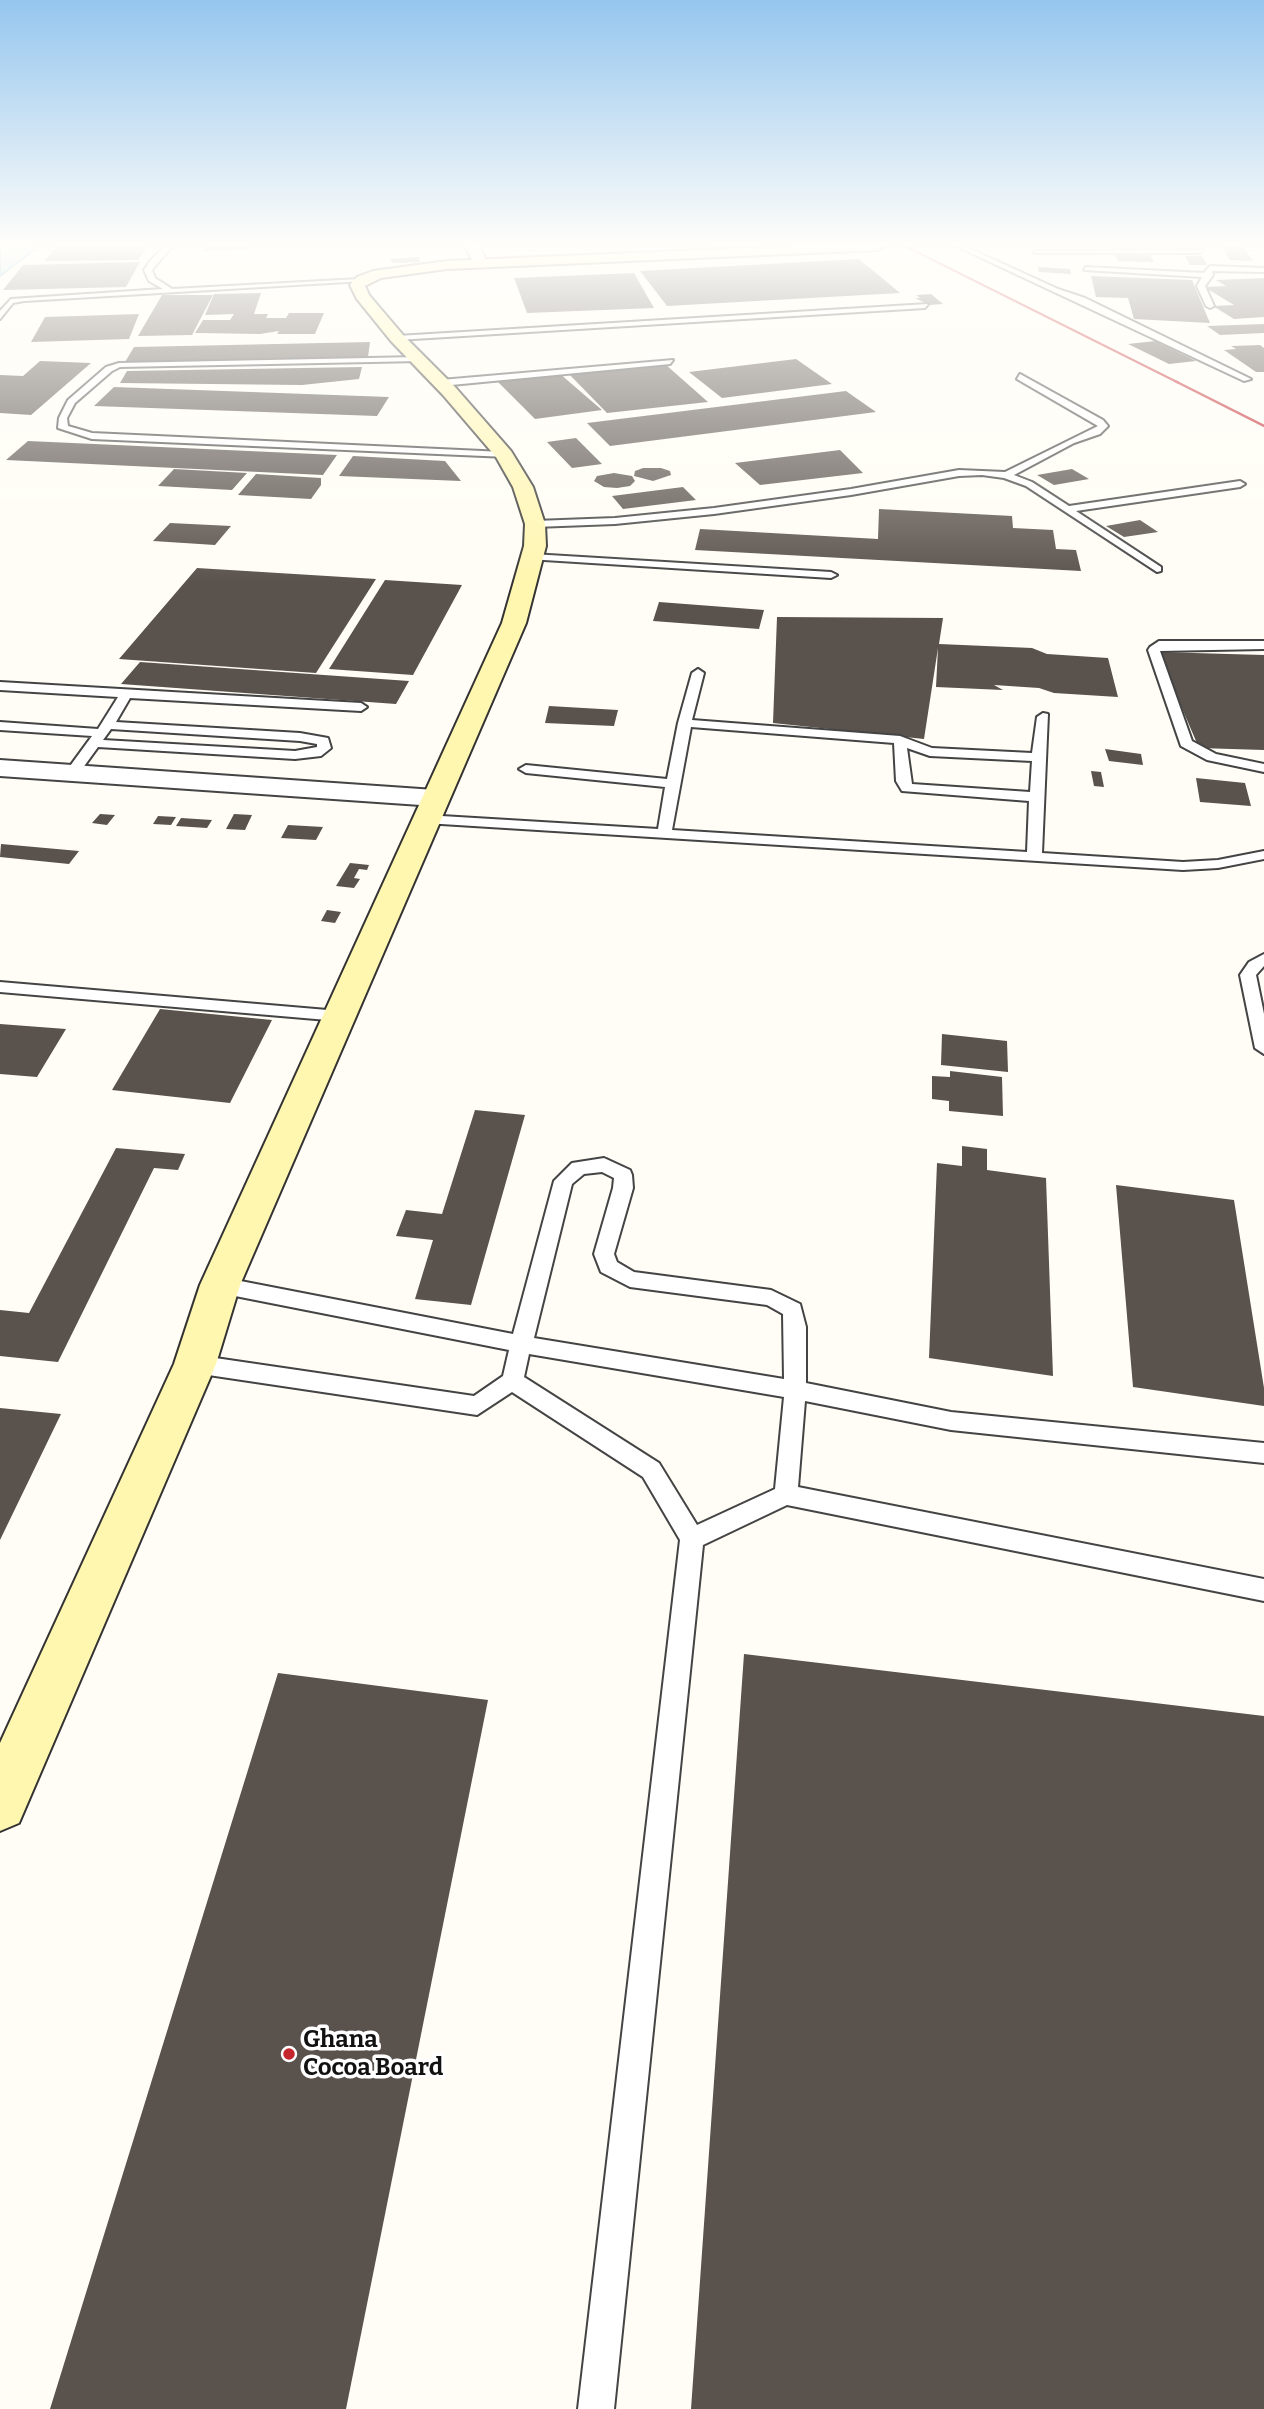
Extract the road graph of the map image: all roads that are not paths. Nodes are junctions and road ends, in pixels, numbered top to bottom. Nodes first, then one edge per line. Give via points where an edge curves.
1 (434, 358) edge
2 (1204, 358) edge
3 (419, 360) junction
4 (670, 362) dead end
5 (1020, 377) dead end
6 (1247, 379) dead end
7 (503, 455) junction
8 (1006, 475) junction
9 (1240, 484) dead end
10 (1067, 509) junction
11 (534, 541) junction
12 (1157, 569) dead end
13 (831, 575) dead end
14 (1264, 645) edge
15 (698, 673) dead end
16 (0, 686) edge
17 (126, 694) junction
18 (361, 706) dead end
19 (1044, 718) dead end
20 (684, 723) junction
21 (0, 726) edge
22 (101, 734) junction
23 (900, 740) junction
24 (1039, 757) junction
25 (0, 768) edge
26 (1264, 768) edge
27 (526, 769) dead end
28 (72, 773) junction
29 (674, 784) junction
30 (1037, 797) junction
31 (430, 808) junction
32 (664, 835) junction
33 (1264, 855) edge
34 (1034, 857) junction
35 (1264, 959) edge
36 (0, 986) edge
37 (339, 1016) junction
38 (1264, 1048) edge
39 (220, 1285) junction
40 (520, 1344) junction
41 (195, 1364) junction
42 (512, 1381) junction
43 (795, 1390) junction
44 (1264, 1453) edge
45 (786, 1495) junction
46 (692, 1539) junction
47 (1264, 1590) edge
48 (0, 1804) edge
49 (596, 2409) edge

1 - 3 lane
2 - 6 lane
3 - 4 lane
3 - 7 street
3 - 7 lane via 119,365 108,369 71,402 62,418 63,428 92,436
5 - 8 lane via 1102,426
7 - 11 street via 523,487
8 - 10 lane
8 - 11 lane via 958,472 851,492 615,522
9 - 10 lane
10 - 12 lane
11 - 13 lane
11 - 31 street via 514,623
14 - 26 lane via 1159,645 1154,650 1186,743 1212,757
15 - 20 lane
16 - 17 lane
17 - 18 lane
17 - 22 lane
19 - 24 lane
20 - 23 lane
20 - 29 lane
21 - 22 lane
22 - 22 lane via 295,755 316,754 324,748 323,741 300,737
22 - 28 lane
23 - 24 lane via 930,752
23 - 30 lane via 906,788
24 - 30 lane
25 - 28 street
27 - 29 lane
28 - 31 street
29 - 32 lane
30 - 34 lane
31 - 32 lane
31 - 37 street
32 - 34 lane
33 - 34 lane via 1182,866
35 - 38 lane via 1248,975
36 - 37 lane
37 - 39 street
39 - 40 lane
39 - 41 street
40 - 42 lane
40 - 43 lane
40 - 43 lane via 564,1181 579,1168 604,1165 623,1175 604,1254 608,1266 630,1279 771,1298 793,1310
41 - 42 lane via 477,1406
41 - 48 street
42 - 46 lane via 651,1470
43 - 44 lane via 951,1421
43 - 45 lane
45 - 46 lane
45 - 47 lane
46 - 49 lane

